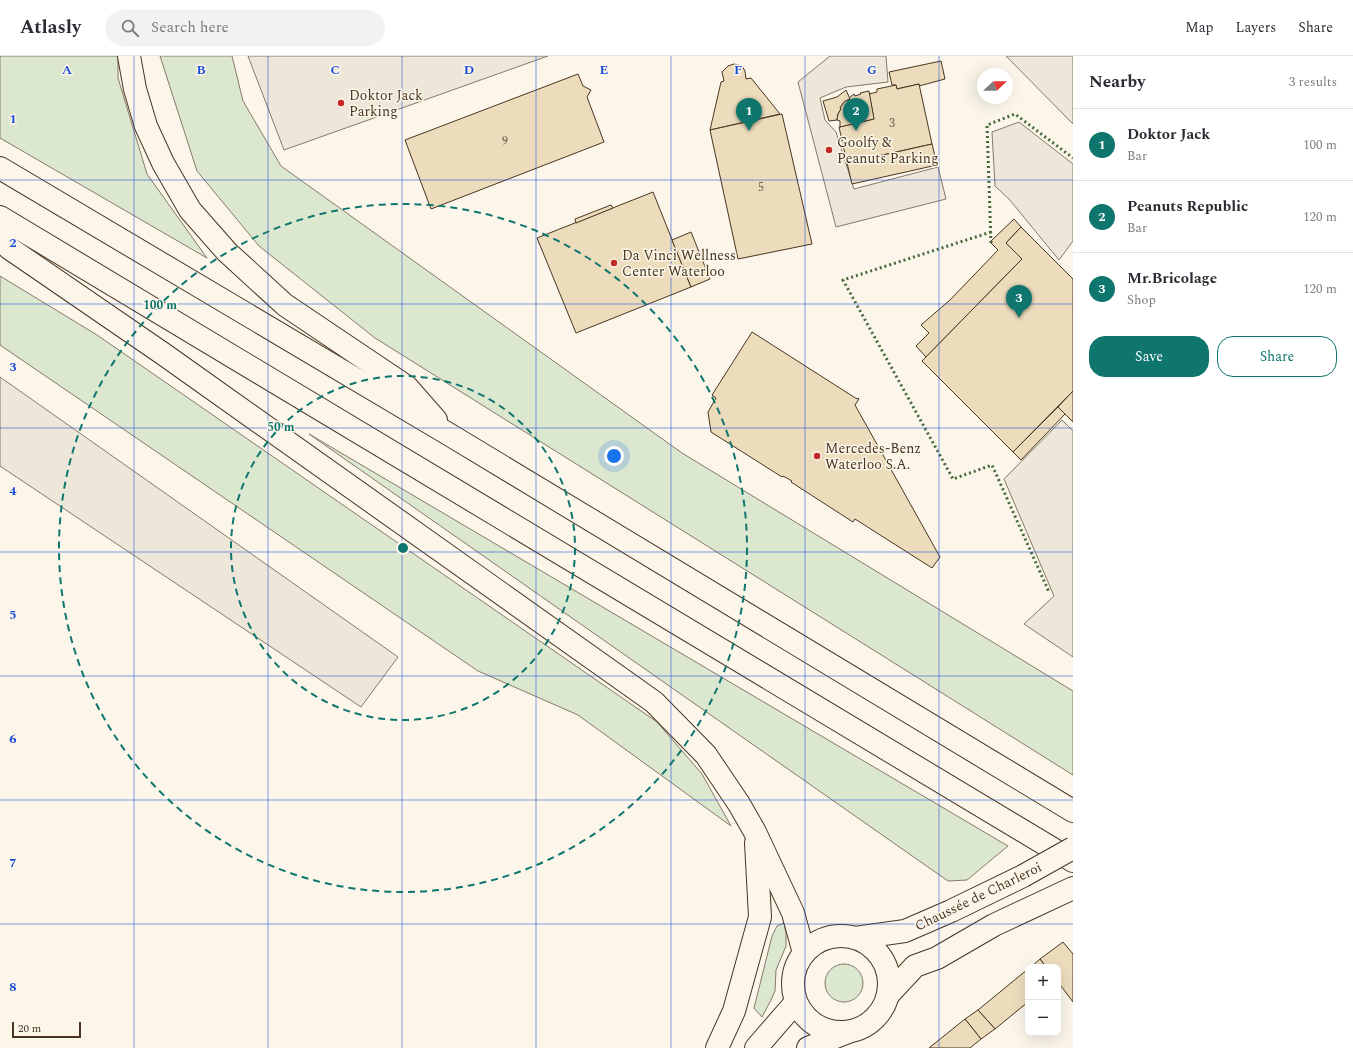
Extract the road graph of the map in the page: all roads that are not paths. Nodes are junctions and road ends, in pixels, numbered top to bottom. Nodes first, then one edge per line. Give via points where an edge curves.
1 (129, 56) edge
2 (0, 168) edge
3 (0, 217) edge
4 (0, 238) edge
5 (450, 435) junction
6 (1073, 810) edge
7 (755, 832) junction
8 (1073, 848) edge
9 (1073, 861) edge
10 (1065, 892) edge
11 (855, 938) junction
12 (804, 953) junction
13 (888, 995) junction
14 (796, 1002) junction
15 (850, 1031) junction
16 (717, 1048) edge
17 (756, 1048) edge
18 (808, 1048) edge

1 - 5 main road via 146,126 190,210 227,252 286,305 407,387
2 - 5 main road
3 - 9 main road
4 - 7 main road via 9,248 162,353 654,702 706,755
5 - 6 main road
7 - 12 main road via 794,913
7 - 16 main road via 760,917 734,1011
8 - 11 main road, Chaussée de Charleroi, bridge via 1023,876 905,931
10 - 13 main road via 994,925 937,958 915,966
11 - 12 main road via 837,936 818,942
11 - 13 main road via 868,944 886,967
12 - 14 main road via 796,968 793,985
13 - 15 main road via 883,1008 874,1019 863,1027
14 - 15 main road via 805,1016 818,1026 833,1032
14 - 17 main road
15 - 18 main road

